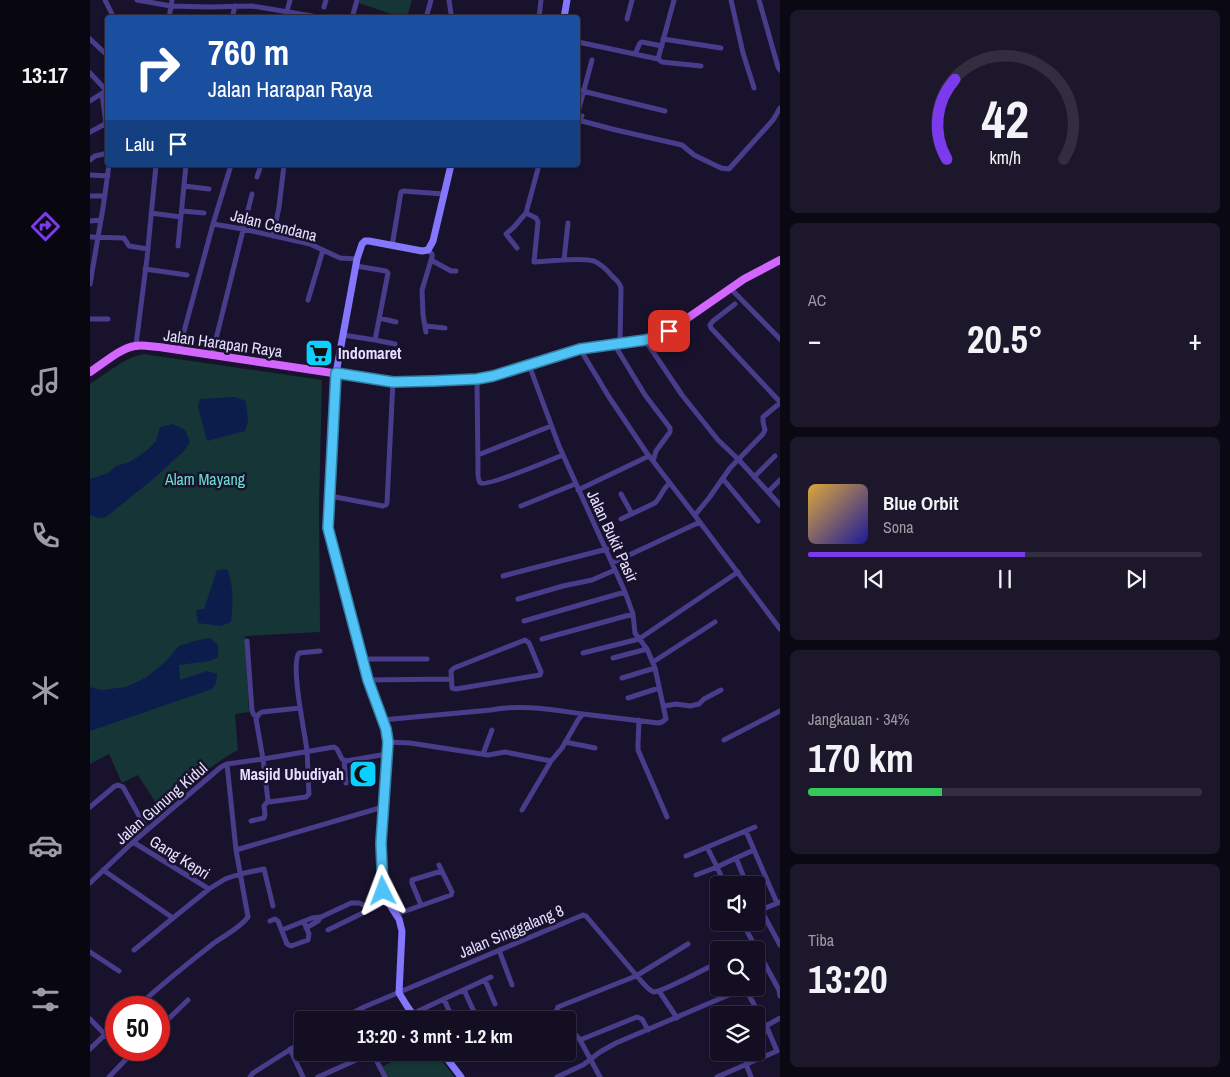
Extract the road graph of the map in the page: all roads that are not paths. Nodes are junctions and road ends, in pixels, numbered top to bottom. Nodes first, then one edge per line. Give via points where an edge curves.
1 (105, 0) edge
2 (137, 0) edge
3 (222, 0) edge
4 (263, 0) edge
5 (290, 0) edge
6 (326, 0) edge
7 (357, 0) edge
8 (431, 0) edge
9 (449, 0) edge
10 (541, 0) edge
11 (567, 0) edge
12 (632, 0) edge
13 (674, 0) edge
14 (731, 0) edge
15 (759, 0) edge
16 (171, 3) edge
17 (219, 6) junction
18 (235, 6) junction
19 (324, 6) dead end
20 (261, 7) junction
21 (287, 11) junction
22 (112, 15) edge
23 (233, 15) edge
24 (308, 15) edge
25 (353, 15) edge
26 (427, 15) edge
27 (452, 15) edge
28 (539, 15) edge
29 (564, 15) edge
30 (627, 19) dead end
31 (90, 39) edge
32 (580, 42) edge
33 (662, 42) junction
34 (721, 48) dead end
35 (105, 53) edge
36 (635, 54) junction
37 (658, 59) junction
38 (592, 60) dead end
39 (701, 66) dead end
40 (780, 70) edge
41 (90, 73) edge
42 (754, 88) dead end
43 (105, 90) edge
44 (580, 91) edge
45 (105, 92) edge
46 (584, 92) junction
47 (90, 100) edge
48 (580, 105) edge
49 (780, 108) edge
50 (665, 111) dead end
51 (580, 118) edge
52 (105, 124) edge
53 (90, 132) edge
54 (105, 154) edge
55 (90, 160) edge
56 (109, 167) edge
57 (156, 167) edge
58 (186, 167) edge
59 (229, 167) edge
60 (260, 167) edge
61 (284, 167) edge
62 (451, 167) edge
63 (539, 167) edge
64 (90, 175) edge
65 (108, 176) junction
66 (257, 177) dead end
67 (184, 186) junction
68 (209, 189) dead end
69 (252, 194) dead end
70 (444, 194) junction
71 (90, 196) edge
72 (105, 196) junction
73 (204, 213) dead end
74 (526, 213) junction
75 (151, 214) junction
76 (182, 214) junction
77 (101, 220) junction
78 (90, 221) edge
79 (568, 223) dead end
80 (213, 224) junction
81 (243, 229) junction
82 (90, 236) edge
83 (272, 236) junction
84 (98, 237) junction
85 (178, 246) dead end
86 (392, 246) junction
87 (517, 248) dead end
88 (148, 249) junction
89 (323, 250) junction
90 (428, 250) junction
91 (431, 260) junction
92 (564, 260) junction
93 (780, 260) edge
94 (357, 262) junction
95 (145, 269) junction
96 (456, 271) dead end
97 (187, 275) dead end
98 (90, 284) edge
99 (731, 288) junction
100 (308, 300) dead end
101 (735, 304) dead end
102 (90, 318) edge
103 (379, 318) junction
104 (108, 319) dead end
105 (396, 322) dead end
106 (425, 326) junction
107 (445, 328) dead end
108 (426, 332) dead end
109 (343, 335) junction
110 (780, 339) edge
111 (375, 340) junction
112 (645, 340) junction
113 (617, 343) junction
114 (395, 344) dead end
115 (136, 345) junction
116 (580, 349) junction
117 (179, 350) junction
118 (212, 355) junction
119 (529, 365) junction
120 (90, 372) edge
121 (336, 373) junction
122 (477, 379) junction
123 (393, 382) junction
124 (780, 402) edge
125 (551, 426) junction
126 (478, 455) junction
127 (563, 455) junction
128 (775, 456) dead end
129 (651, 458) junction
130 (738, 460) junction
131 (754, 476) junction
132 (723, 479) junction
133 (780, 480) edge
134 (670, 483) junction
135 (575, 484) junction
136 (578, 490) junction
137 (768, 492) junction
138 (621, 494) dead end
139 (330, 496) junction
140 (780, 505) edge
141 (521, 506) dead end
142 (632, 514) junction
143 (695, 515) junction
144 (621, 519) dead end
145 (758, 521) dead end
146 (700, 522) junction
147 (606, 549) junction
148 (612, 563) junction
149 (615, 570) junction
150 (738, 572) junction
151 (503, 576) dead end
152 (625, 592) junction
153 (518, 599) dead end
154 (633, 614) junction
155 (524, 621) dead end
156 (715, 622) dead end
157 (780, 629) edge
158 (542, 639) dead end
159 (639, 639) junction
160 (247, 641) dead end
161 (647, 649) junction
162 (320, 650) dead end
163 (583, 652) dead end
164 (362, 658) junction
165 (614, 658) dead end
166 (427, 659) dead end
167 (653, 662) junction
168 (655, 668) junction
169 (622, 678) dead end
170 (451, 679) junction
171 (368, 680) junction
172 (659, 688) junction
173 (721, 690) dead end
174 (628, 698) dead end
175 (664, 706) junction
176 (300, 708) junction
177 (780, 711) edge
178 (583, 714) junction
179 (257, 716) junction
180 (382, 720) junction
181 (639, 720) junction
182 (492, 730) dead end
183 (724, 740) dead end
184 (388, 742) junction
185 (565, 742) junction
186 (595, 748) dead end
187 (307, 751) junction
188 (387, 754) junction
189 (482, 754) junction
190 (263, 759) junction
191 (344, 760) junction
192 (551, 761) junction
193 (227, 764) junction
194 (346, 783) dead end
195 (268, 801) junction
196 (90, 807) edge
197 (383, 807) junction
198 (522, 810) dead end
199 (667, 817) dead end
200 (251, 821) dead end
201 (755, 828) dead end
202 (147, 830) junction
203 (746, 831) junction
204 (133, 842) junction
205 (708, 847) junction
206 (236, 850) junction
207 (754, 850) junction
208 (686, 856) dead end
209 (736, 858) junction
210 (439, 865) dead end
211 (717, 867) junction
212 (103, 870) junction
213 (442, 871) junction
214 (240, 874) junction
215 (696, 875) dead end
216 (721, 876) edge
217 (743, 876) edge
218 (90, 882) edge
219 (209, 889) junction
220 (386, 898) junction
221 (778, 902) edge
222 (421, 905) junction
223 (273, 906) dead end
224 (765, 907) edge
225 (397, 914) junction
226 (321, 917) junction
227 (173, 918) junction
228 (270, 921) dead end
229 (765, 921) edge
230 (304, 922) junction
231 (306, 928) junction
232 (282, 930) junction
233 (328, 930) dead end
234 (747, 931) edge
235 (688, 944) dead end
236 (780, 945) edge
237 (134, 950) dead end
238 (499, 950) junction
239 (90, 952) edge
240 (710, 966) edge
241 (119, 971) dead end
242 (636, 976) junction
243 (512, 985) dead end
244 (464, 990) junction
245 (659, 991) junction
246 (400, 993) junction
247 (149, 996) edge
248 (727, 996) edge
249 (749, 996) edge
250 (780, 996) edge
251 (444, 999) junction
252 (188, 1000) dead end
253 (495, 1004) dead end
254 (357, 1011) edge
255 (411, 1011) edge
256 (425, 1011) edge
257 (449, 1011) edge
258 (474, 1011) edge
259 (556, 1011) edge
260 (170, 1017) edge
261 (677, 1018) junction
262 (780, 1018) edge
263 (90, 1019) edge
264 (767, 1028) junction
265 (648, 1030) junction
266 (105, 1034) joint
267 (576, 1035) edge
268 (580, 1040) junction
269 (294, 1047) edge
270 (90, 1049) edge
271 (290, 1049) junction
272 (778, 1052) edge
273 (590, 1060) junction
274 (124, 1061) edge
275 (354, 1061) edge
276 (376, 1061) edge
277 (449, 1061) edge
278 (746, 1064) junction
279 (567, 1075) edge
280 (109, 1077) edge
281 (250, 1077) edge
282 (303, 1077) edge
283 (318, 1077) edge
284 (385, 1077) edge
285 (461, 1077) edge
286 (556, 1077) edge
287 (600, 1077) edge
288 (717, 1077) edge
289 (751, 1077) edge

1 - 22 street
2 - 16 street
3 - 17 street
4 - 20 street
5 - 21 street
6 - 19 street
7 - 25 street
8 - 26 street
9 - 27 street
10 - 28 street
11 - 29 main road
12 - 30 street
13 - 33 street
14 - 42 street
15 - 40 street
16 - 17 street
17 - 18 street
18 - 20 street
18 - 23 street
20 - 21 street
21 - 24 street
31 - 35 street
32 - 36 street
33 - 34 street
33 - 36 street via 642,42
33 - 37 street
36 - 37 street
37 - 39 street
38 - 46 street
41 - 43 street
44 - 46 street
45 - 47 street
46 - 48 street
46 - 50 street
49 - 51 street via 729,169 694,155 682,144 616,130
52 - 53 street
54 - 55 street
56 - 65 street
57 - 75 street
58 - 67 street
59 - 80 street
60 - 66 street
61 - 83 street
62 - 70 main road
63 - 74 street
64 - 65 street
65 - 72 street
67 - 68 street
67 - 76 street
69 - 81 street
70 - 86 street via 401,192
70 - 90 main road
71 - 72 street
72 - 77 street
73 - 76 street
74 - 87 street via 506,234
74 - 92 street via 538,222 534,262
75 - 76 street
75 - 88 street
76 - 85 street
77 - 78 street
77 - 84 street
79 - 92 street
80 - 81 street, Jalan Cendana
80 - 117 street
81 - 83 street, Jalan Cendana
81 - 118 street
82 - 84 street
83 - 89 street, Jalan Cendana
84 - 88 street via 124,238 129,246
84 - 98 street
86 - 90 main road
86 - 94 main road via 365,241
88 - 95 street
89 - 94 street, Jalan Cendana
89 - 100 street
90 - 91 street via 432,254
91 - 96 street
91 - 106 street via 422,290
92 - 113 street via 596,262 620,283
93 - 99 main road, Jalan Harapan Raya
94 - 103 street, Jalan Cendana via 387,272
94 - 109 main road
95 - 97 street
95 - 115 street
99 - 110 street
99 - 112 main road, Jalan Harapan Raya via 669,331
101 - 124 street via 710,325 711,328
102 - 104 street
103 - 105 street
103 - 111 street
106 - 107 street
106 - 108 street
109 - 111 street
109 - 121 main road
111 - 114 street
112 - 113 main road, Jalan Harapan Raya
112 - 130 street via 682,396
113 - 116 main road, Jalan Harapan Raya
113 - 129 street via 645,396 670,428
115 - 117 main road, Jalan Harapan Raya
115 - 120 main road
116 - 119 main road, Jalan Harapan Raya
116 - 129 street
117 - 118 main road, Jalan Harapan Raya
118 - 121 main road, Jalan Harapan Raya
119 - 122 main road, Jalan Harapan Raya
119 - 125 street, Jalan Bukit Pasir
121 - 123 main road, Jalan Harapan Raya
121 - 139 main road
122 - 123 main road, Jalan Harapan Raya
122 - 126 street
123 - 139 street via 387,503 383,506
124 - 130 street via 763,417 764,432
125 - 126 street
125 - 127 street, Jalan Bukit Pasir
126 - 127 street via 479,481 483,484
127 - 135 street, Jalan Bukit Pasir
128 - 131 street
129 - 134 street
129 - 136 street
130 - 131 street
130 - 132 street
131 - 137 street
132 - 143 street
132 - 145 street
133 - 137 street
134 - 142 street via 655,503
134 - 143 street
135 - 136 street, Jalan Bukit Pasir
135 - 141 street
136 - 147 street, Jalan Bukit Pasir
137 - 140 street
138 - 142 street
139 - 164 main road via 329,532
142 - 144 street
143 - 146 street
146 - 148 street
146 - 150 street
147 - 148 street, Jalan Bukit Pasir
147 - 151 street
148 - 149 street, Jalan Bukit Pasir
149 - 152 street, Jalan Bukit Pasir
149 - 153 street via 592,580
150 - 157 street
150 - 159 street
152 - 154 street, Jalan Bukit Pasir
152 - 155 street
154 - 158 street
154 - 159 street, Jalan Bukit Pasir
156 - 167 street
159 - 161 street, Jalan Bukit Pasir
159 - 163 street
160 - 179 street via 252,711
161 - 165 street
161 - 167 street, Jalan Bukit Pasir
162 - 176 street via 297,655
164 - 166 street
164 - 171 main road
167 - 168 street, Jalan Bukit Pasir
168 - 169 street
168 - 172 street, Jalan Bukit Pasir
170 - 170 street via 452,687 456,689 541,673 528,641 523,641 454,668
170 - 171 street
171 - 180 main road
172 - 174 street
172 - 175 street, Jalan Bukit Pasir
173 - 175 street via 699,704
175 - 181 street, Jalan Bukit Pasir via 666,719 662,722
176 - 179 street via 262,712
176 - 187 street
177 - 183 street
178 - 180 street via 505,707
178 - 181 street
178 - 185 street
179 - 190 street
180 - 184 main road
181 - 199 street via 638,750
182 - 189 street
184 - 188 main road
184 - 189 street
185 - 186 street
185 - 192 street
187 - 190 street
187 - 191 street via 336,748
187 - 195 street via 308,796
188 - 191 street
188 - 197 main road
189 - 192 street via 505,752
190 - 193 street
190 - 195 street
191 - 194 street
192 - 198 street
193 - 202 street, Jalan Gunung Kidul
193 - 206 street
195 - 200 street via 264,806 264,818
196 - 202 street via 115,786 121,786
197 - 206 street
197 - 220 main road via 382,884
201 - 203 street
202 - 204 street, Jalan Gunung Kidul
203 - 205 street
203 - 207 street
204 - 212 street, Jalan Gunung Kidul
204 - 219 street, Gang Kepri
205 - 208 street
205 - 211 street
206 - 214 street
207 - 209 street
207 - 221 street
209 - 211 street
209 - 217 street
210 - 213 street
211 - 215 street
211 - 216 street
212 - 218 street, Jalan Gunung Kidul
212 - 227 street
213 - 222 street via 412,880
213 - 222 street via 452,894
214 - 219 street, Gang Kepri
214 - 223 street, Gang Kepri via 264,869
214 - 247 street via 247,919
219 - 227 street
220 - 225 main road
220 - 226 street via 366,906 351,904
220 - 233 street via 380,905
221 - 224 street
222 - 225 street
225 - 246 main road via 402,931
226 - 230 street
226 - 231 street
227 - 237 street
228 - 232 street via 277,920
229 - 236 street
230 - 231 street
230 - 232 street
231 - 232 street via 308,940 291,946 287,944
234 - 250 street
235 - 242 street
238 - 242 street, Jalan Singgalang 8 via 583,915
238 - 243 street
238 - 246 street, Jalan Singgalang 8
239 - 241 street
240 - 245 street
242 - 245 street, Jalan Singgalang 8 via 650,990
242 - 259 street via 558,1007
244 - 251 street
244 - 253 street via 488,979
244 - 258 street
245 - 261 street, Jalan Singgalang 8
246 - 254 street, Jalan Singgalang 8
246 - 255 main road
248 - 261 street
249 - 264 street
251 - 256 street
251 - 257 street
252 - 260 street
261 - 265 street
262 - 264 street
263 - 266 street
264 - 272 street
265 - 268 street via 642,1019 637,1017
265 - 273 street via 616,1043
266 - 270 street
267 - 268 street
268 - 273 street
269 - 271 street
271 - 281 street
271 - 282 street
272 - 278 street
273 - 279 street
273 - 287 street
274 - 280 street
275 - 283 street
276 - 284 street
277 - 285 main road
278 - 288 street
278 - 289 street
279 - 286 street

